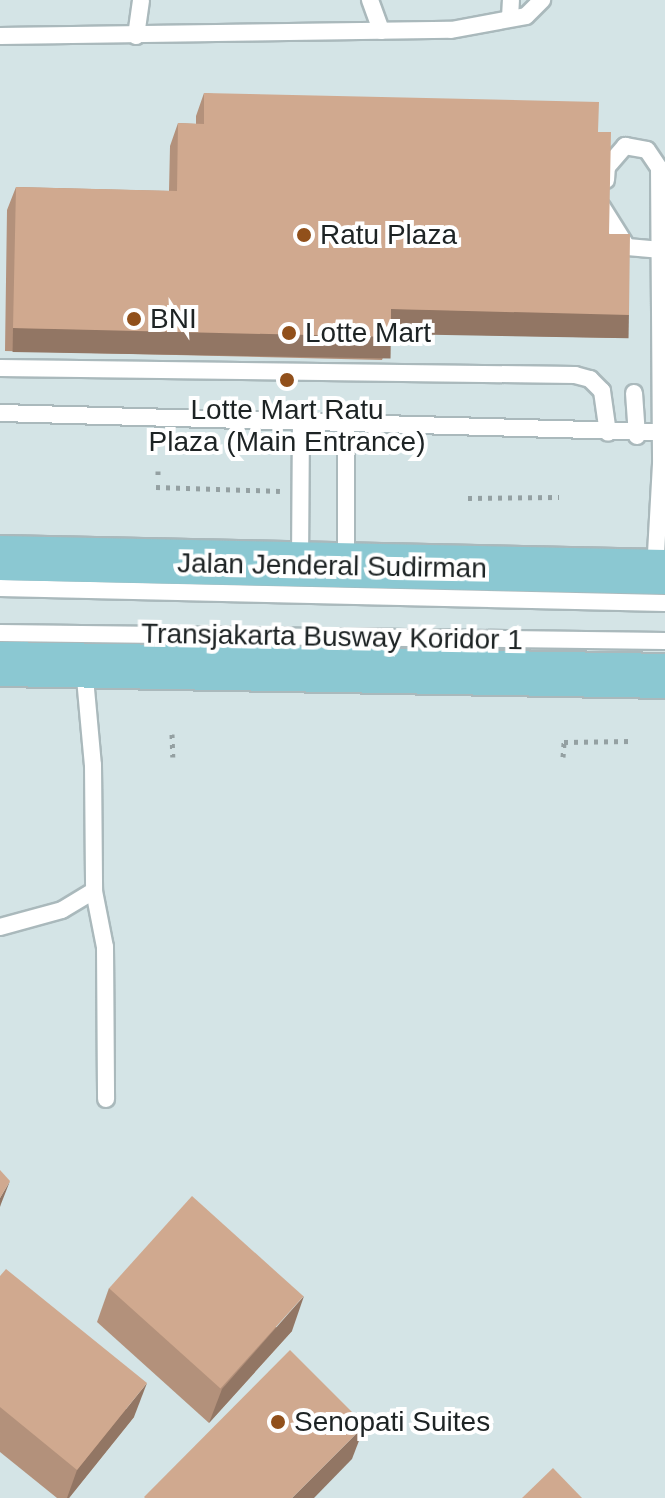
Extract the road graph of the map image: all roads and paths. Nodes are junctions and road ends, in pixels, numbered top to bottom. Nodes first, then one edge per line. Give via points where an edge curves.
1 (141, 0) edge
2 (370, 0) edge
3 (511, 0) edge
4 (542, 0) edge
5 (521, 12) edge
6 (381, 31) junction
7 (0, 36) edge
8 (136, 36) junction
9 (659, 250) junction
10 (0, 368) edge
11 (634, 393) dead end
12 (0, 413) edge
13 (301, 420) junction
14 (346, 421) junction
15 (658, 432) junction
16 (608, 433) junction
17 (637, 436) junction
18 (156, 487) dead end
19 (301, 492) junction
20 (559, 497) dead end
21 (468, 498) dead end
22 (0, 558) edge
23 (300, 566) junction
24 (346, 567) junction
25 (662, 583) edge
26 (0, 588) edge
27 (0, 633) edge
28 (665, 641) edge
29 (0, 664) edge
30 (84, 667) junction
31 (665, 676) edge
32 (172, 734) dead end
33 (632, 741) dead end
34 (173, 757) dead end
35 (563, 757) dead end
36 (94, 891) junction
37 (0, 927) edge
38 (106, 1099) dead end

1 - 8 lane
2 - 6 lane
3 - 5 lane
4 - 5 lane
5 - 6 lane via 451,30
6 - 8 lane
7 - 8 lane
9 - 9 lane via 627,247 602,210 607,167 625,146 647,150 659,168
9 - 15 lane
10 - 16 lane via 575,375 590,379 602,391
11 - 17 lane
12 - 13 lane
13 - 14 lane
13 - 19 lane
14 - 16 lane
14 - 24 lane
15 - 17 lane
15 - 25 lane
16 - 17 lane
18 - 19 path
19 - 23 lane
20 - 21 path
22 - 23 main road, Jalan Jenderal Sudirman
23 - 24 main road, Jalan Jenderal Sudirman
24 - 25 main road, Jalan Jenderal Sudirman
25 - 26 lane, Transjakarta Busway Koridor 1
27 - 28 lane, Transjakarta Busway Koridor 1
29 - 30 main road
30 - 31 main road
30 - 36 lane via 93,765
32 - 34 path
33 - 35 path via 564,742
36 - 37 lane via 62,910
36 - 38 lane via 105,947

